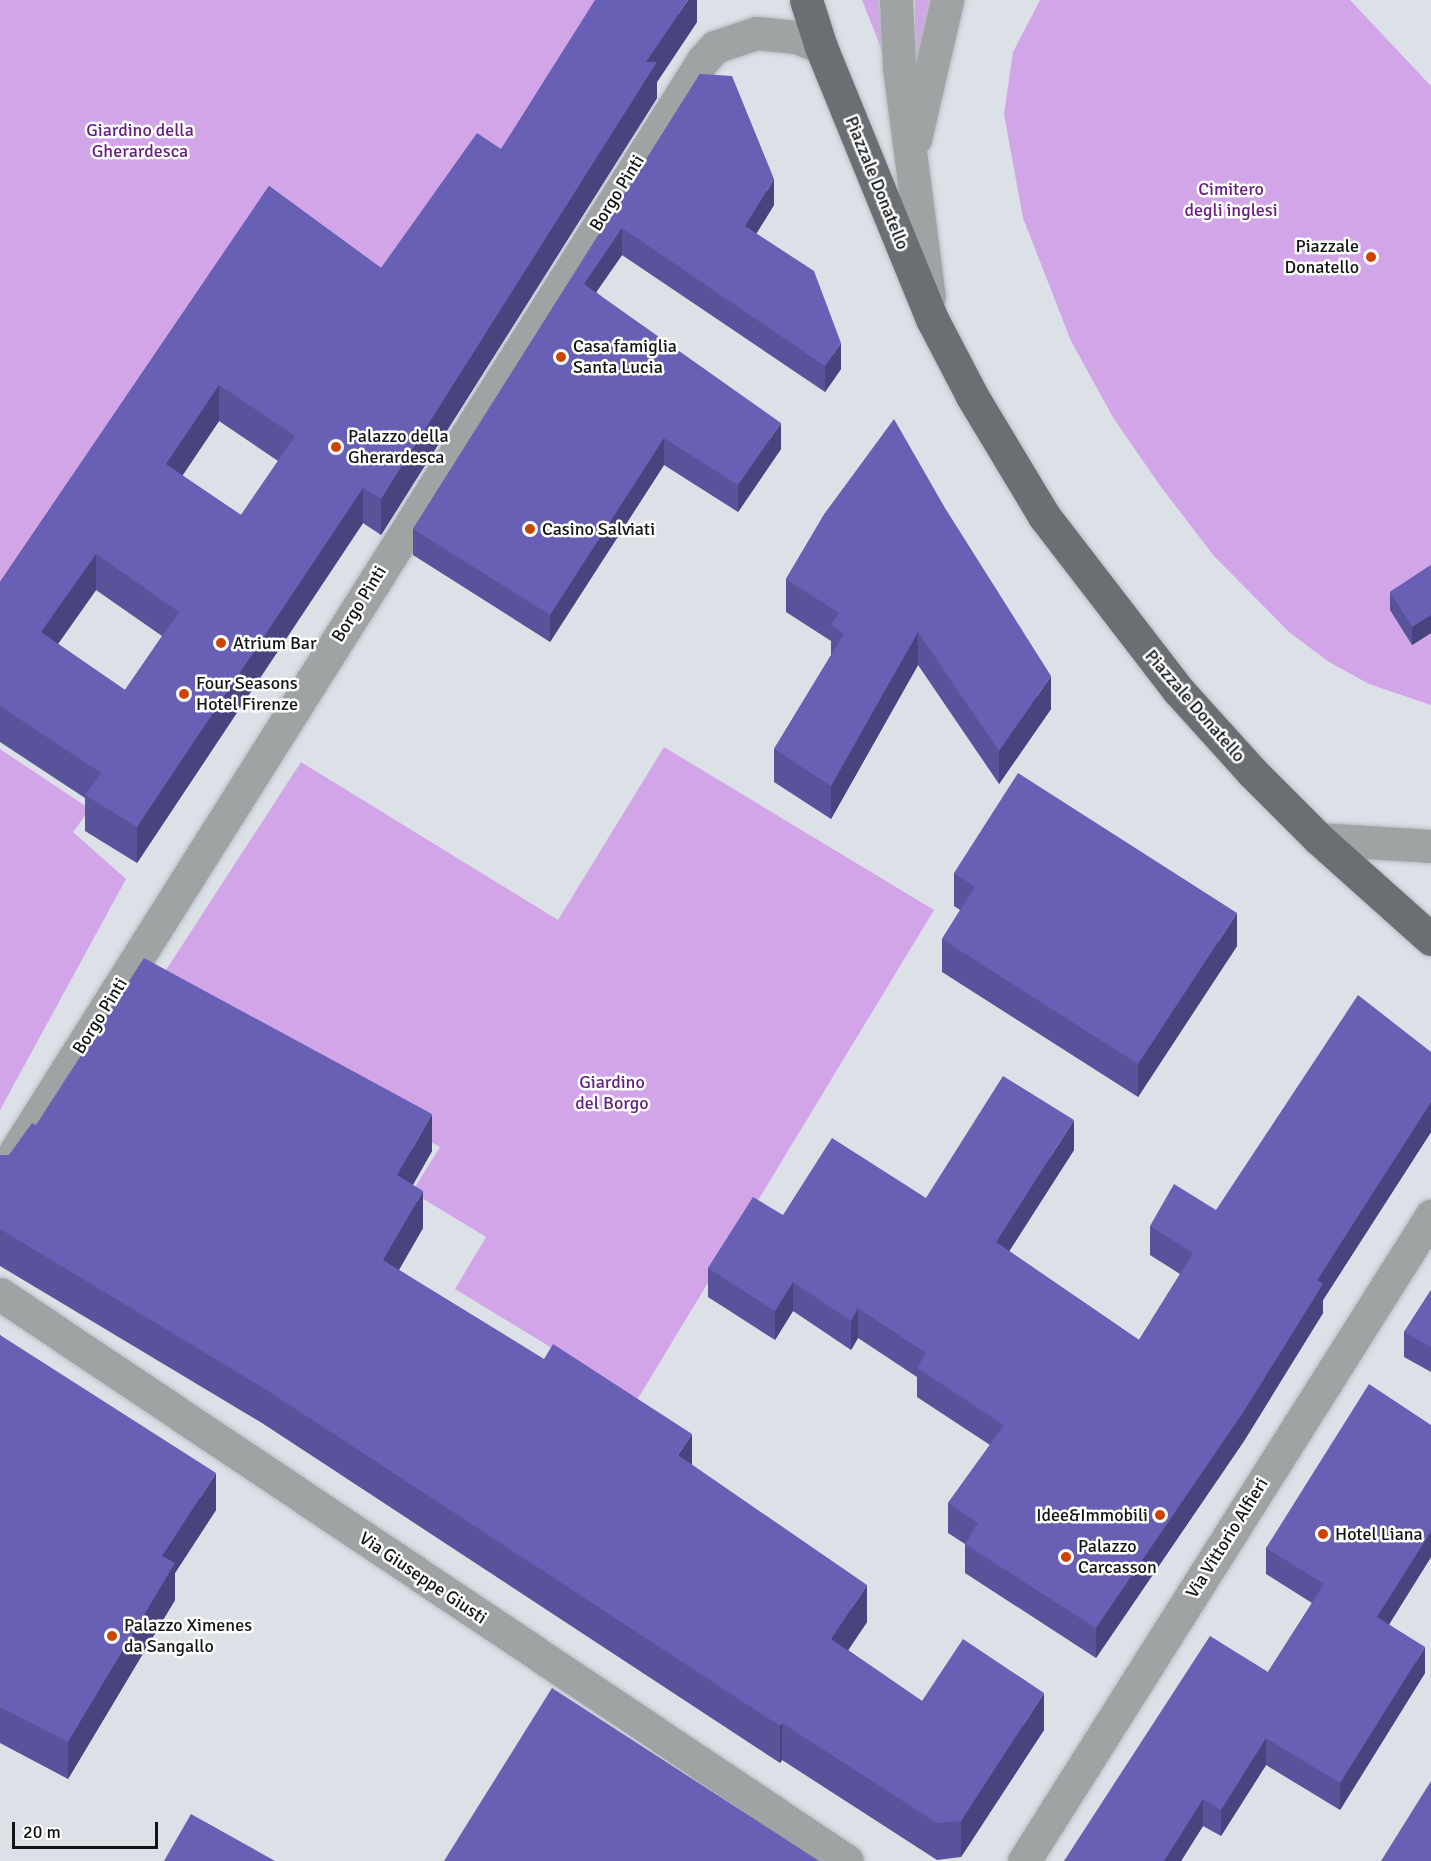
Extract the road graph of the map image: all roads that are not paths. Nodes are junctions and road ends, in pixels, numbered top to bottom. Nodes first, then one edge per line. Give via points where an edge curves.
1 (806, 0) edge
2 (896, 0) edge
3 (947, 0) edge
4 (821, 47) junction
5 (910, 160) junction
6 (932, 320) junction
7 (1319, 839) junction
8 (1428, 848) edge
9 (1431, 939) edge
10 (0, 1176) edge
11 (1431, 1216) edge
12 (0, 1294) edge
13 (847, 1861) edge
14 (1024, 1861) edge

1 - 4 main road, Piazzale Donatello
2 - 5 street, Piazzale Donatello via 898,67
3 - 5 street, Piazzale Donatello
4 - 6 main road, Piazzale Donatello
4 - 10 street, Borgo Pinti via 797,37 765,32 726,41 710,52 687,81
5 - 6 street, Piazzale Donatello
6 - 7 main road, Piazzale Donatello via 1044,516 1178,690
7 - 8 street
7 - 9 main road, Piazzale Donatello
11 - 14 street, Via Vittorio Alfieri
12 - 13 street, Via Giuseppe Giusti

